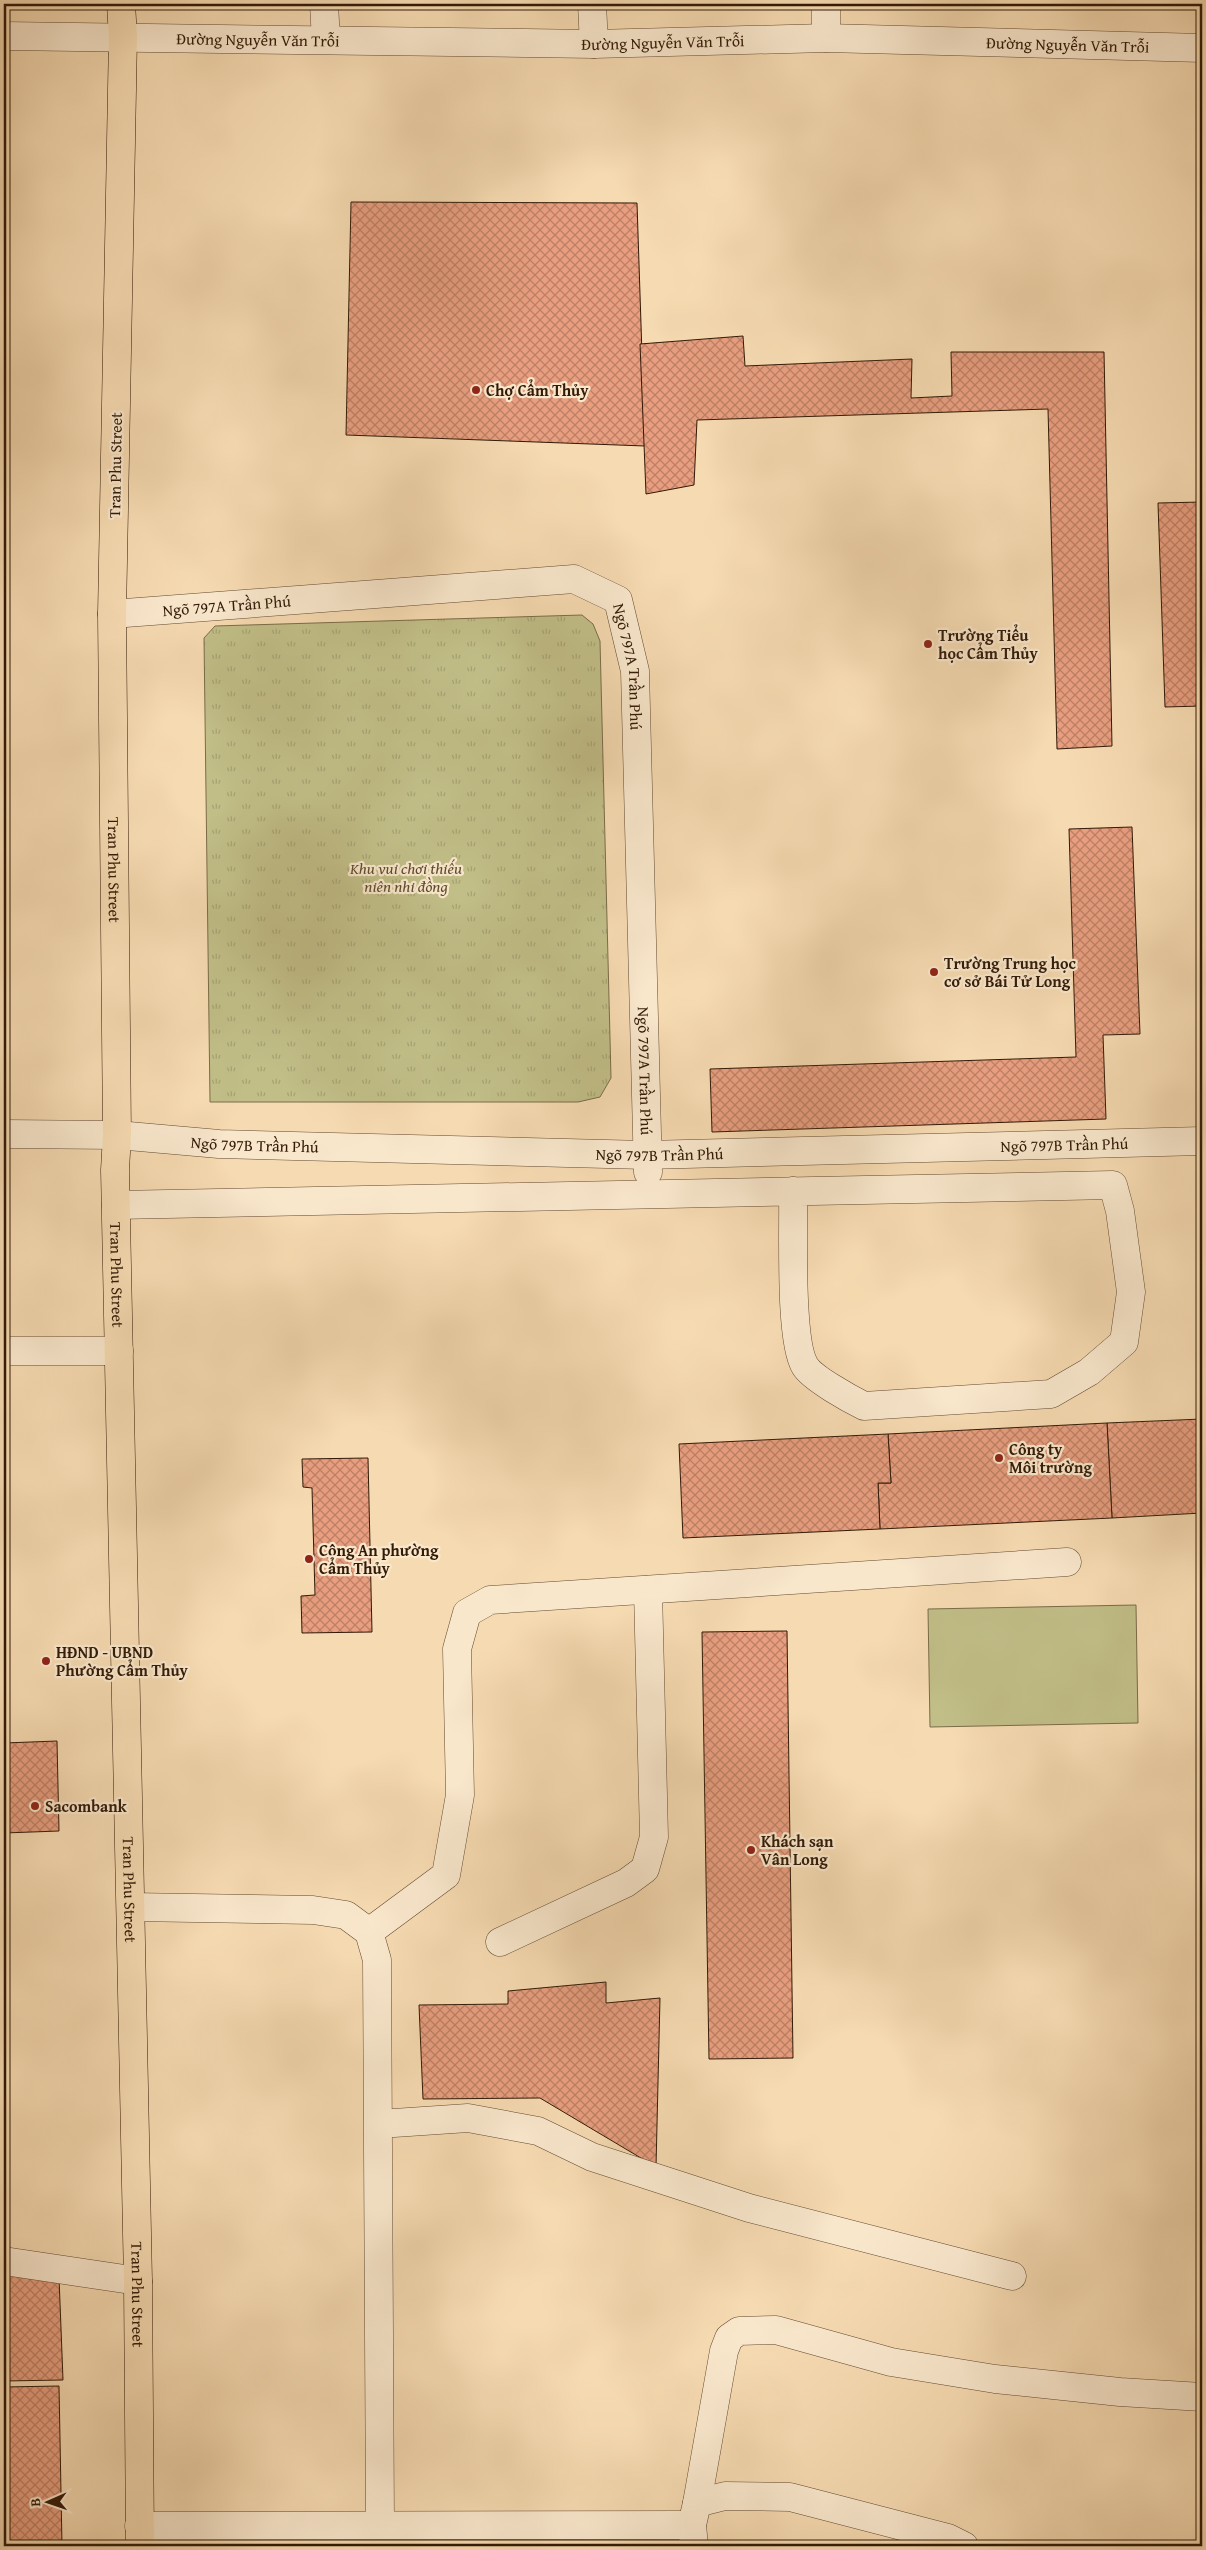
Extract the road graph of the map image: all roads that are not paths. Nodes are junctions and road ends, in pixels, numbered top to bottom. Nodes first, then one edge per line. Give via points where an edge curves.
1 (121, 4) edge
2 (324, 4) edge
3 (592, 4) edge
4 (826, 4) edge
5 (4, 36) edge
6 (123, 37) junction
7 (826, 38) junction
8 (326, 40) junction
9 (594, 44) junction
10 (1202, 48) edge
11 (112, 614) junction
12 (4, 1134) edge
13 (117, 1135) junction
14 (1202, 1141) edge
15 (646, 1155) junction
16 (793, 1191) junction
17 (649, 1194) junction
18 (116, 1205) junction
19 (4, 1351) edge
20 (119, 1351) junction
21 (1067, 1562) dead end
22 (648, 1590) junction
23 (130, 1907) junction
24 (369, 1932) junction
25 (500, 1942) dead end
26 (379, 2124) junction
27 (4, 2261) edge
28 (1012, 2276) dead end
29 (138, 2281) junction
30 (1202, 2397) edge
31 (694, 2525) edge
32 (380, 2526) junction
33 (140, 2536) edge
34 (964, 2546) edge

1 - 6 main road, Tran Phu Street
2 - 8 street
3 - 9 street
4 - 7 street
5 - 6 street, Đường Nguyễn Văn Trỗi
6 - 8 street, Đường Nguyễn Văn Trỗi
6 - 11 main road, Tran Phu Street
7 - 9 street, Đường Nguyễn Văn Trỗi
7 - 10 street, Đường Nguyễn Văn Trỗi
8 - 9 street, Đường Nguyễn Văn Trỗi
11 - 13 main road, Tran Phu Street
11 - 15 street, Ngõ 797A Trần Phú via 574,579 618,600 635,672
12 - 13 street, Ngõ 797B Trần Phú
13 - 15 street, Ngõ 797B Trần Phú via 219,1144
13 - 18 main road, Tran Phu Street
14 - 15 street, Ngõ 797B Trần Phú
15 - 17 street
16 - 16 street via 1113,1185 1131,1292 1124,1342 1089,1372 1051,1394 864,1406 844,1397 805,1366 796,1339
16 - 17 street
17 - 18 street
18 - 20 main road, Tran Phu Street
19 - 20 street
20 - 23 main road, Tran Phu Street
21 - 22 street
22 - 24 street via 490,1600 467,1613 457,1649 460,1795 446,1875
22 - 25 street via 654,1837 644,1869 626,1883
23 - 24 street via 313,1910 346,1915
23 - 29 main road, Tran Phu Street
24 - 26 street via 377,1960
26 - 28 street via 468,2118 538,2131 592,2157 749,2208
26 - 32 street
27 - 29 street
29 - 33 main road, Tran Phu Street
30 - 31 street via 995,2379 891,2362 776,2330 739,2331 729,2338 724,2351
31 - 32 street
31 - 34 street via 725,2496 790,2497 948,2538
32 - 33 street

